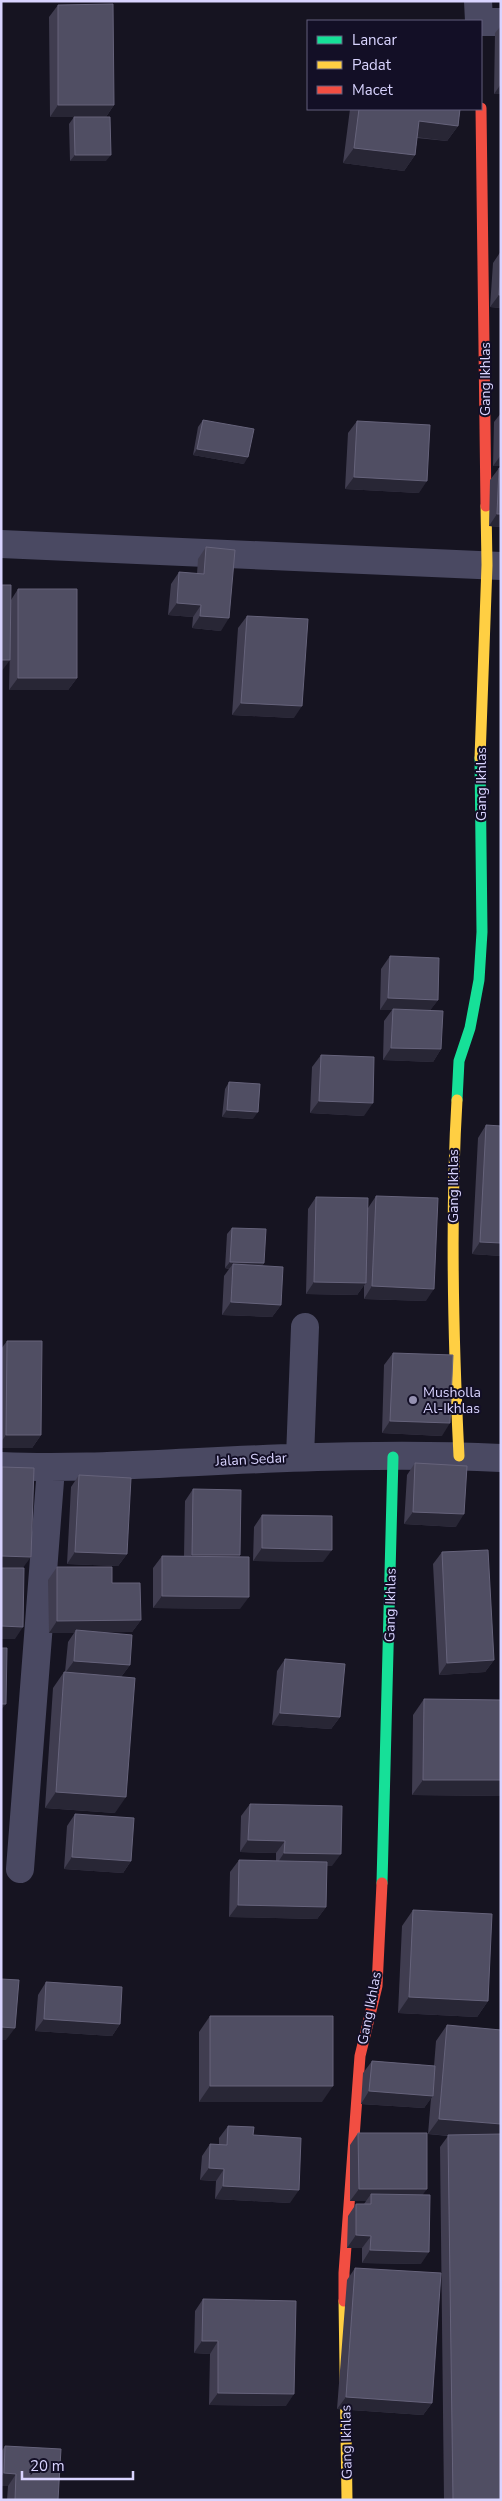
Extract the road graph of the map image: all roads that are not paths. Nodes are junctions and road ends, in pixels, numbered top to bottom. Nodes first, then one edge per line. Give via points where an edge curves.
1 (478, 1) edge
2 (480, 20) edge
3 (482, 22) edge
4 (501, 22) edge
5 (481, 110) edge
6 (1, 544) edge
7 (494, 565) edge
8 (305, 1327) dead end
9 (393, 1456) junction
10 (459, 1456) junction
11 (300, 1457) junction
12 (501, 1458) edge
13 (1, 1466) edge
14 (51, 1468) junction
15 (20, 1869) dead end
16 (346, 2500) edge

1 - 2 street
3 - 4 street
5 - 7 street, Gang Ikhlas
6 - 7 street
7 - 10 street, Gang Ikhlas via 480,723 482,932 479,980 470,1028 459,1061 452,1161 454,1364
8 - 11 street
9 - 10 street, Jalan Sedar
9 - 11 street, Jalan Sedar
9 - 16 street, Gang Ikhlas via 385,1831 377,1986 360,2056 344,2273
10 - 12 street, Jalan Sedar
11 - 14 street, Jalan Sedar
13 - 14 street, Jalan Sedar
14 - 15 street

